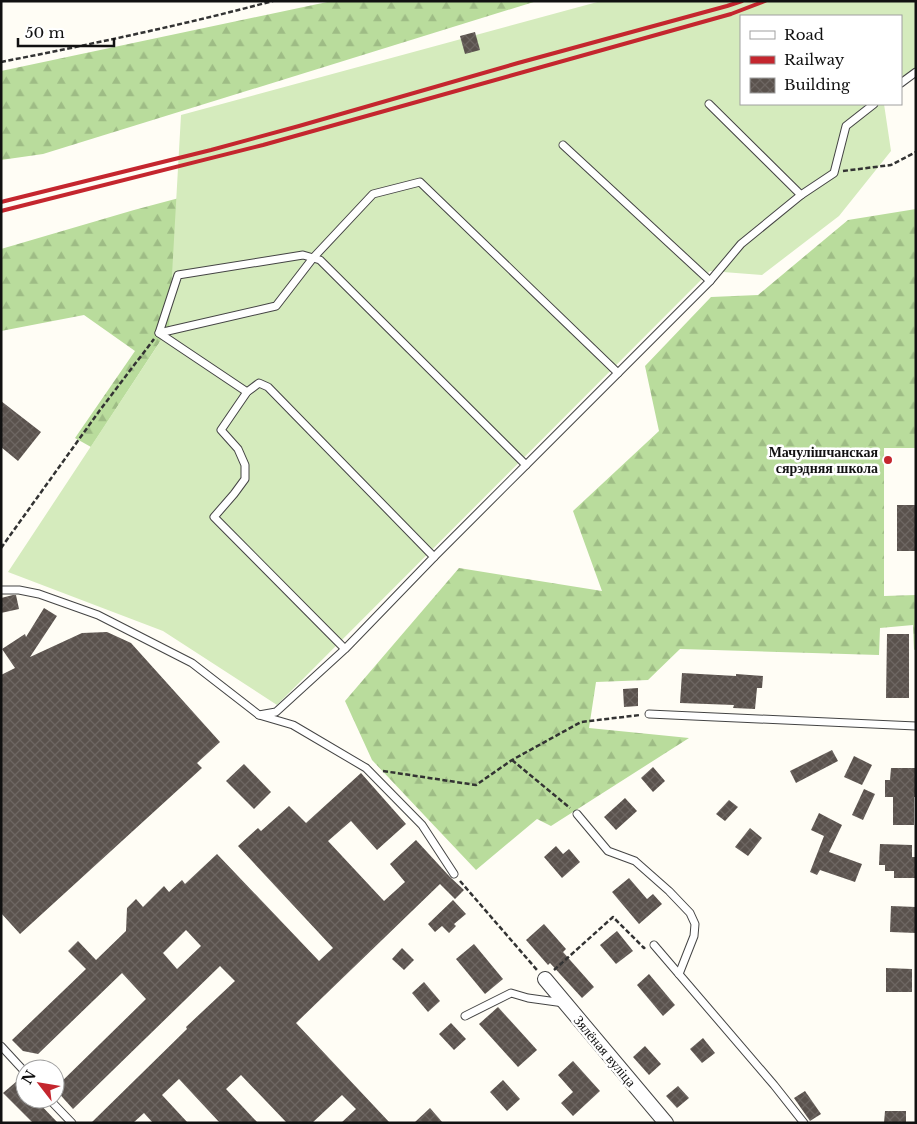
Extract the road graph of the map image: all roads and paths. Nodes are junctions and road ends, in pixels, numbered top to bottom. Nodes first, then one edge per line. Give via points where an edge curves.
1 (273, 1) edge
2 (1, 62) edge
3 (916, 72) edge
4 (902, 81) edge
5 (709, 104) dead end
6 (873, 105) edge
7 (563, 145) dead end
8 (916, 152) edge
9 (834, 173) junction
10 (801, 195) junction
11 (313, 258) junction
12 (710, 282) junction
13 (159, 333) junction
14 (618, 373) junction
15 (247, 392) junction
16 (526, 465) junction
17 (1, 548) edge
18 (434, 557) junction
19 (1, 590) edge
20 (345, 649) junction
21 (649, 714) joint
22 (259, 715) junction
23 (916, 726) edge
24 (512, 760) junction
25 (366, 768) junction
26 (577, 814) joint
27 (454, 874) joint
28 (654, 945) joint
29 (679, 974) junction
30 (545, 979) junction
31 (565, 1003) junction
32 (465, 1016) dead end
33 (1, 1046) edge
34 (15, 1061) edge
35 (59, 1109) edge
36 (72, 1123) edge
37 (666, 1123) edge
38 (804, 1123) edge

1 - 2 path
3 - 4 lane
5 - 10 lane
6 - 9 lane via 846,126
7 - 12 lane
8 - 9 path via 891,165
9 - 10 lane
10 - 12 lane via 741,244
11 - 13 lane via 276,306
11 - 13 lane via 303,255 178,275
11 - 14 lane via 374,194 420,182
11 - 16 lane via 320,260
12 - 14 lane
13 - 15 lane
13 - 17 path
14 - 16 lane
15 - 18 lane via 259,383 268,387
15 - 20 lane via 221,430 238,448 245,465 245,478 214,517
16 - 18 lane
18 - 20 lane
19 - 22 lane via 40,594 98,616 192,663
20 - 22 lane via 276,712
21 - 23 lane
21 - 24 path via 581,722
22 - 25 lane via 292,726
24 - 25 path via 476,785
24 - 26 path
25 - 27 lane via 422,825
26 - 29 lane via 608,851 635,861 690,913 695,924 694,936
27 - 30 path
28 - 29 lane
28 - 30 path via 644,948 613,916
29 - 38 lane
30 - 31 street, Зялёная вуліца
31 - 32 lane via 512,993
31 - 37 street, Зялёная вуліца
33 - 34 lane
35 - 36 lane

